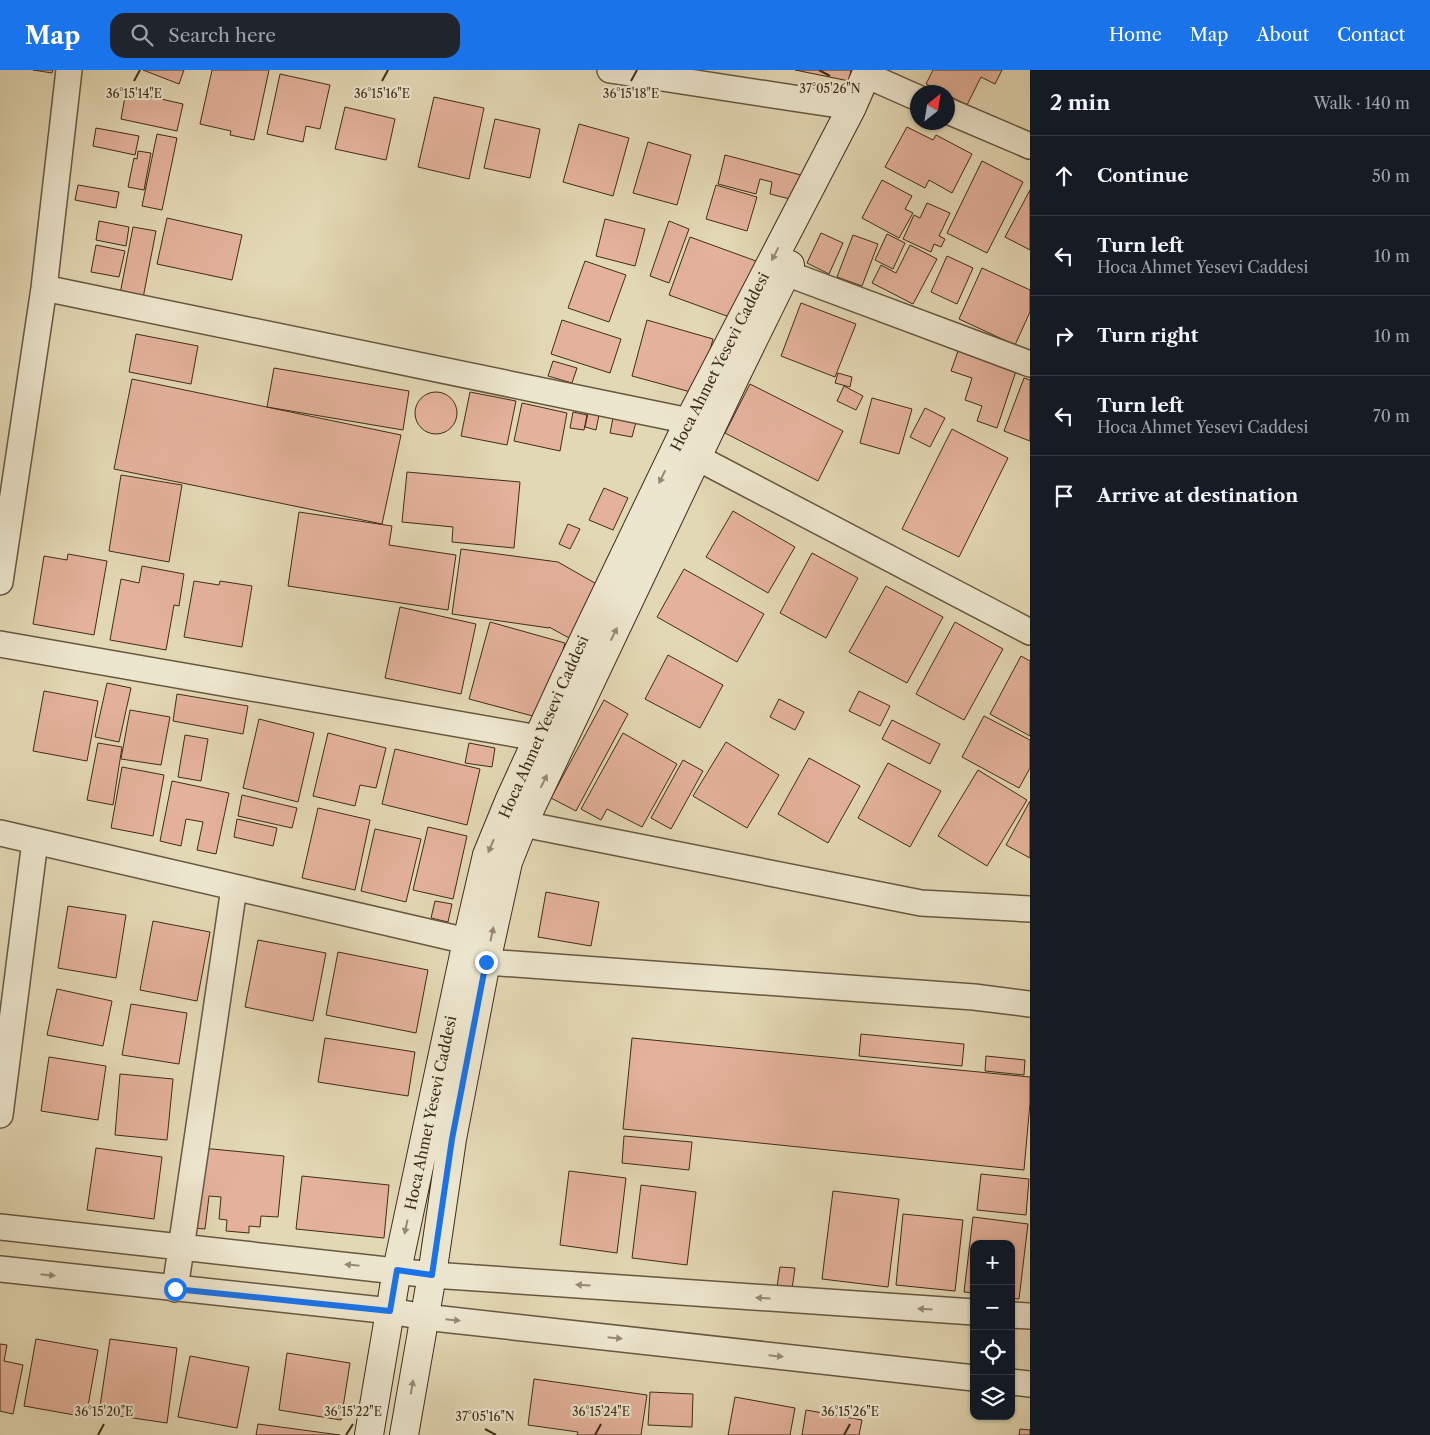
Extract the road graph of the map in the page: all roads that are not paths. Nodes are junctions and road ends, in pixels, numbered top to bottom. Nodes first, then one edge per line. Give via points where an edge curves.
1 (69, 70) edge
2 (610, 70) edge
3 (875, 74) edge
4 (910, 94) edge
5 (852, 107) junction
6 (955, 114) edge
7 (1030, 146) edge
8 (786, 273) junction
9 (44, 288) junction
10 (1030, 364) edge
11 (689, 421) junction
12 (698, 458) junction
13 (3, 538) edge
14 (0, 582) edge
15 (1030, 632) edge
16 (0, 644) edge
17 (538, 738) junction
18 (523, 824) junction
19 (0, 833) edge
20 (35, 841) junction
21 (234, 888) junction
22 (1030, 909) edge
23 (467, 941) junction
24 (486, 962) junction
25 (1030, 1004) edge
26 (0, 1115) edge
27 (0, 1227) edge
28 (180, 1246) junction
29 (0, 1269) edge
30 (397, 1270) junction
31 (432, 1275) junction
32 (175, 1289) junction
33 (390, 1311) junction
34 (970, 1312) edge
35 (1015, 1315) edge
36 (1030, 1316) edge
37 (424, 1317) junction
38 (970, 1378) edge
39 (1015, 1382) edge
40 (1030, 1384) edge
41 (369, 1435) edge
42 (404, 1435) edge

1 - 9 street
2 - 5 street
3 - 4 street
3 - 5 street, Hoca Ahmet Yesevi Caddesi
3 - 8 street, Hoca Ahmet Yesevi Caddesi
5 -> 11 street, Hoca Ahmet Yesevi Caddesi
6 - 7 street
8 - 10 street
8 - 12 street, Hoca Ahmet Yesevi Caddesi
9 - 11 street
9 - 13 street
11 -> 17 street, Hoca Ahmet Yesevi Caddesi
12 - 15 street
18 -> 12 street, Hoca Ahmet Yesevi Caddesi
13 - 14 street
16 - 17 street
17 -> 23 street, Hoca Ahmet Yesevi Caddesi via 487,855
18 - 22 street via 921,903
24 -> 18 street, Hoca Ahmet Yesevi Caddesi via 508,862
19 - 20 street
20 - 21 street
20 - 26 street
21 - 23 street
21 - 28 street
23 -> 30 street, Hoca Ahmet Yesevi Caddesi
24 - 25 street via 974,997
24 - 31 street, Hoca Ahmet Yesevi Caddesi via 452,1139
27 - 28 street
30 -> 28 street
28 - 32 street
29 -> 32 street
30 - 31 street
30 - 33 street, Hoca Ahmet Yesevi Caddesi
34 -> 31 street
31 - 37 street, Hoca Ahmet Yesevi Caddesi
32 - 33 street
33 - 37 street
33 - 41 street, Hoca Ahmet Yesevi Caddesi
35 - 36 street
37 -> 38 street
42 -> 37 street, Hoca Ahmet Yesevi Caddesi
39 - 40 street

